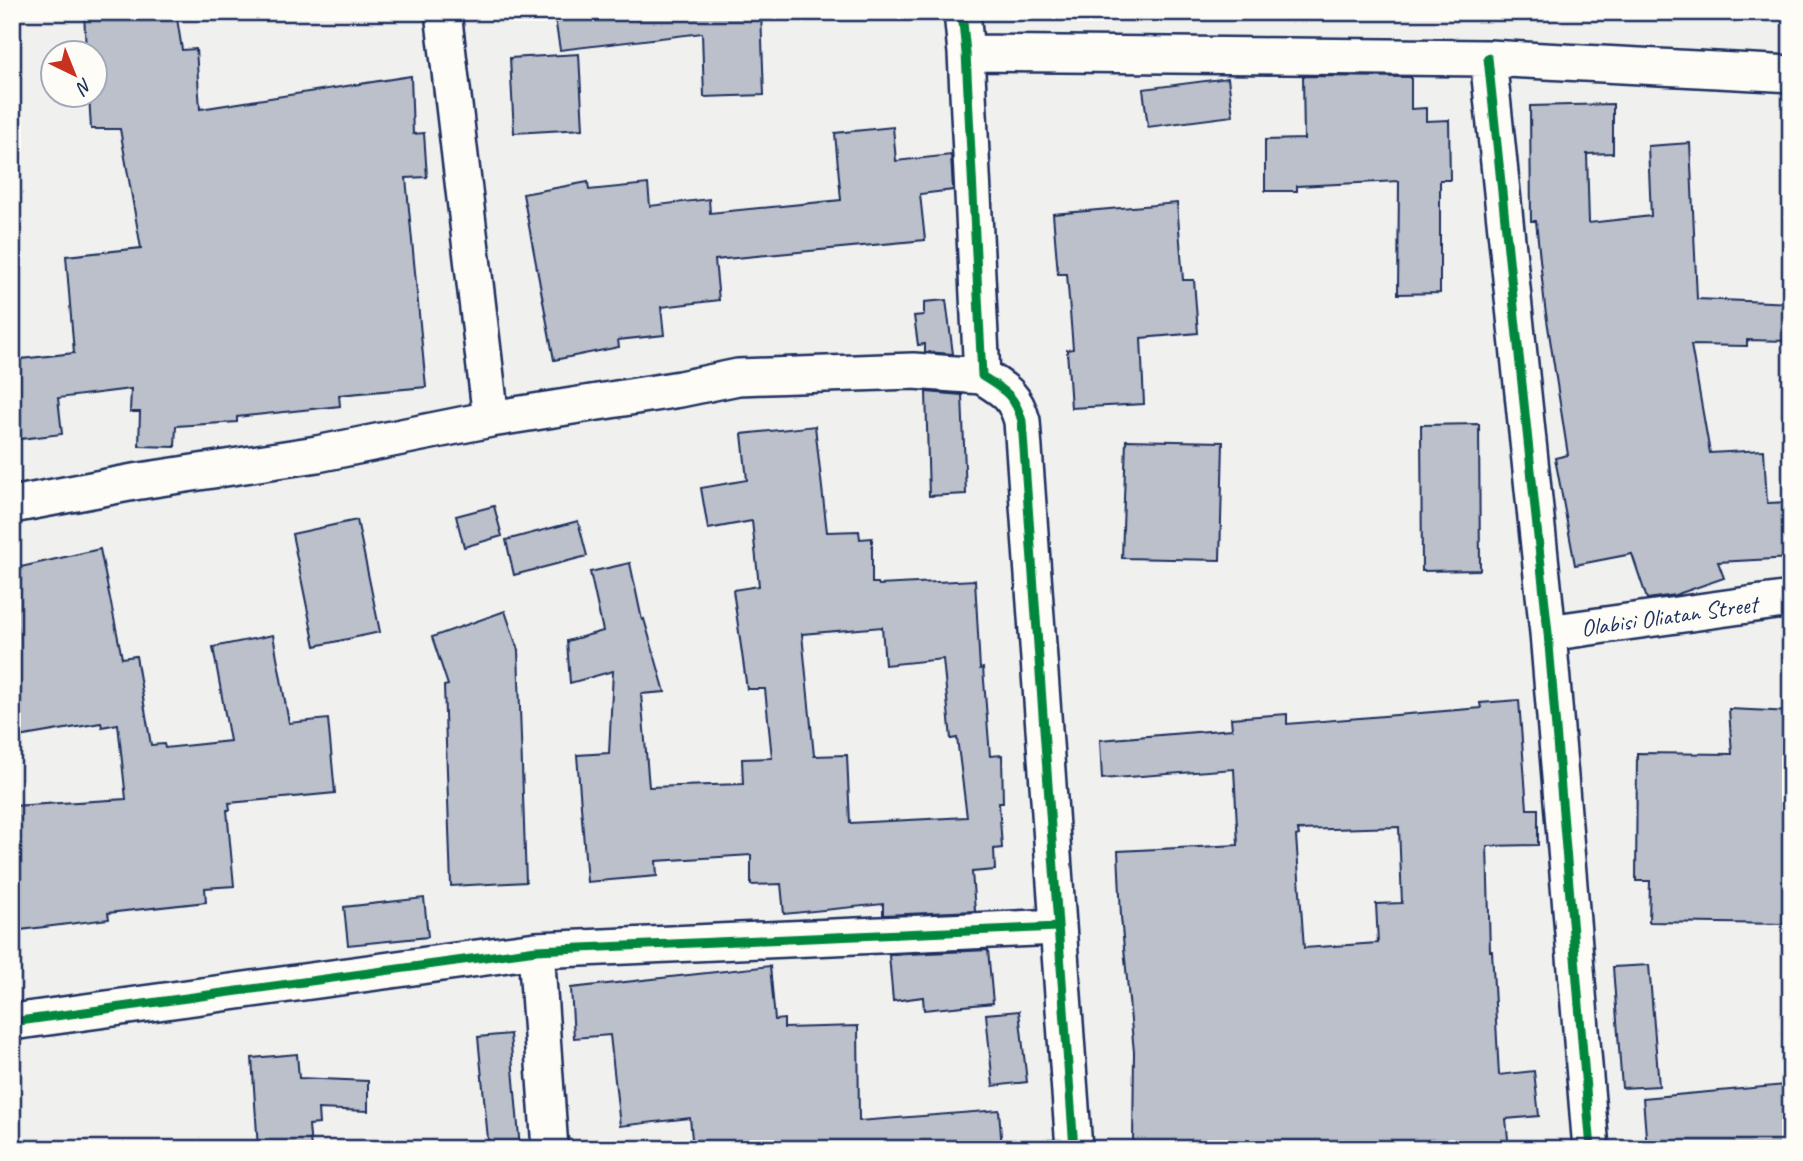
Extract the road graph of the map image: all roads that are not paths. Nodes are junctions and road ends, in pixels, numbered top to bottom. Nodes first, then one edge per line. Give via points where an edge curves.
1 (443, 12) edge
2 (962, 12) edge
3 (966, 53) junction
4 (1488, 58) junction
5 (1791, 74) edge
6 (982, 376) junction
7 (491, 419) junction
8 (12, 505) edge
9 (1791, 599) edge
10 (1548, 632) junction
11 (1058, 927) junction
12 (536, 950) junction
13 (12, 1022) edge
14 (550, 1149) edge
15 (1074, 1149) edge
16 (1591, 1149) edge

1 - 7 street
2 - 3 street
3 - 4 street
3 - 6 street
4 - 5 street
4 - 10 street
6 - 7 street via 913,370 738,377
6 - 11 street via 1005,390 1017,404 1022,421
7 - 8 street via 317,454
9 - 10 street, Olabisi Oliatan Street
10 - 16 street
11 - 12 street
11 - 15 street
12 - 13 street
12 - 14 street

